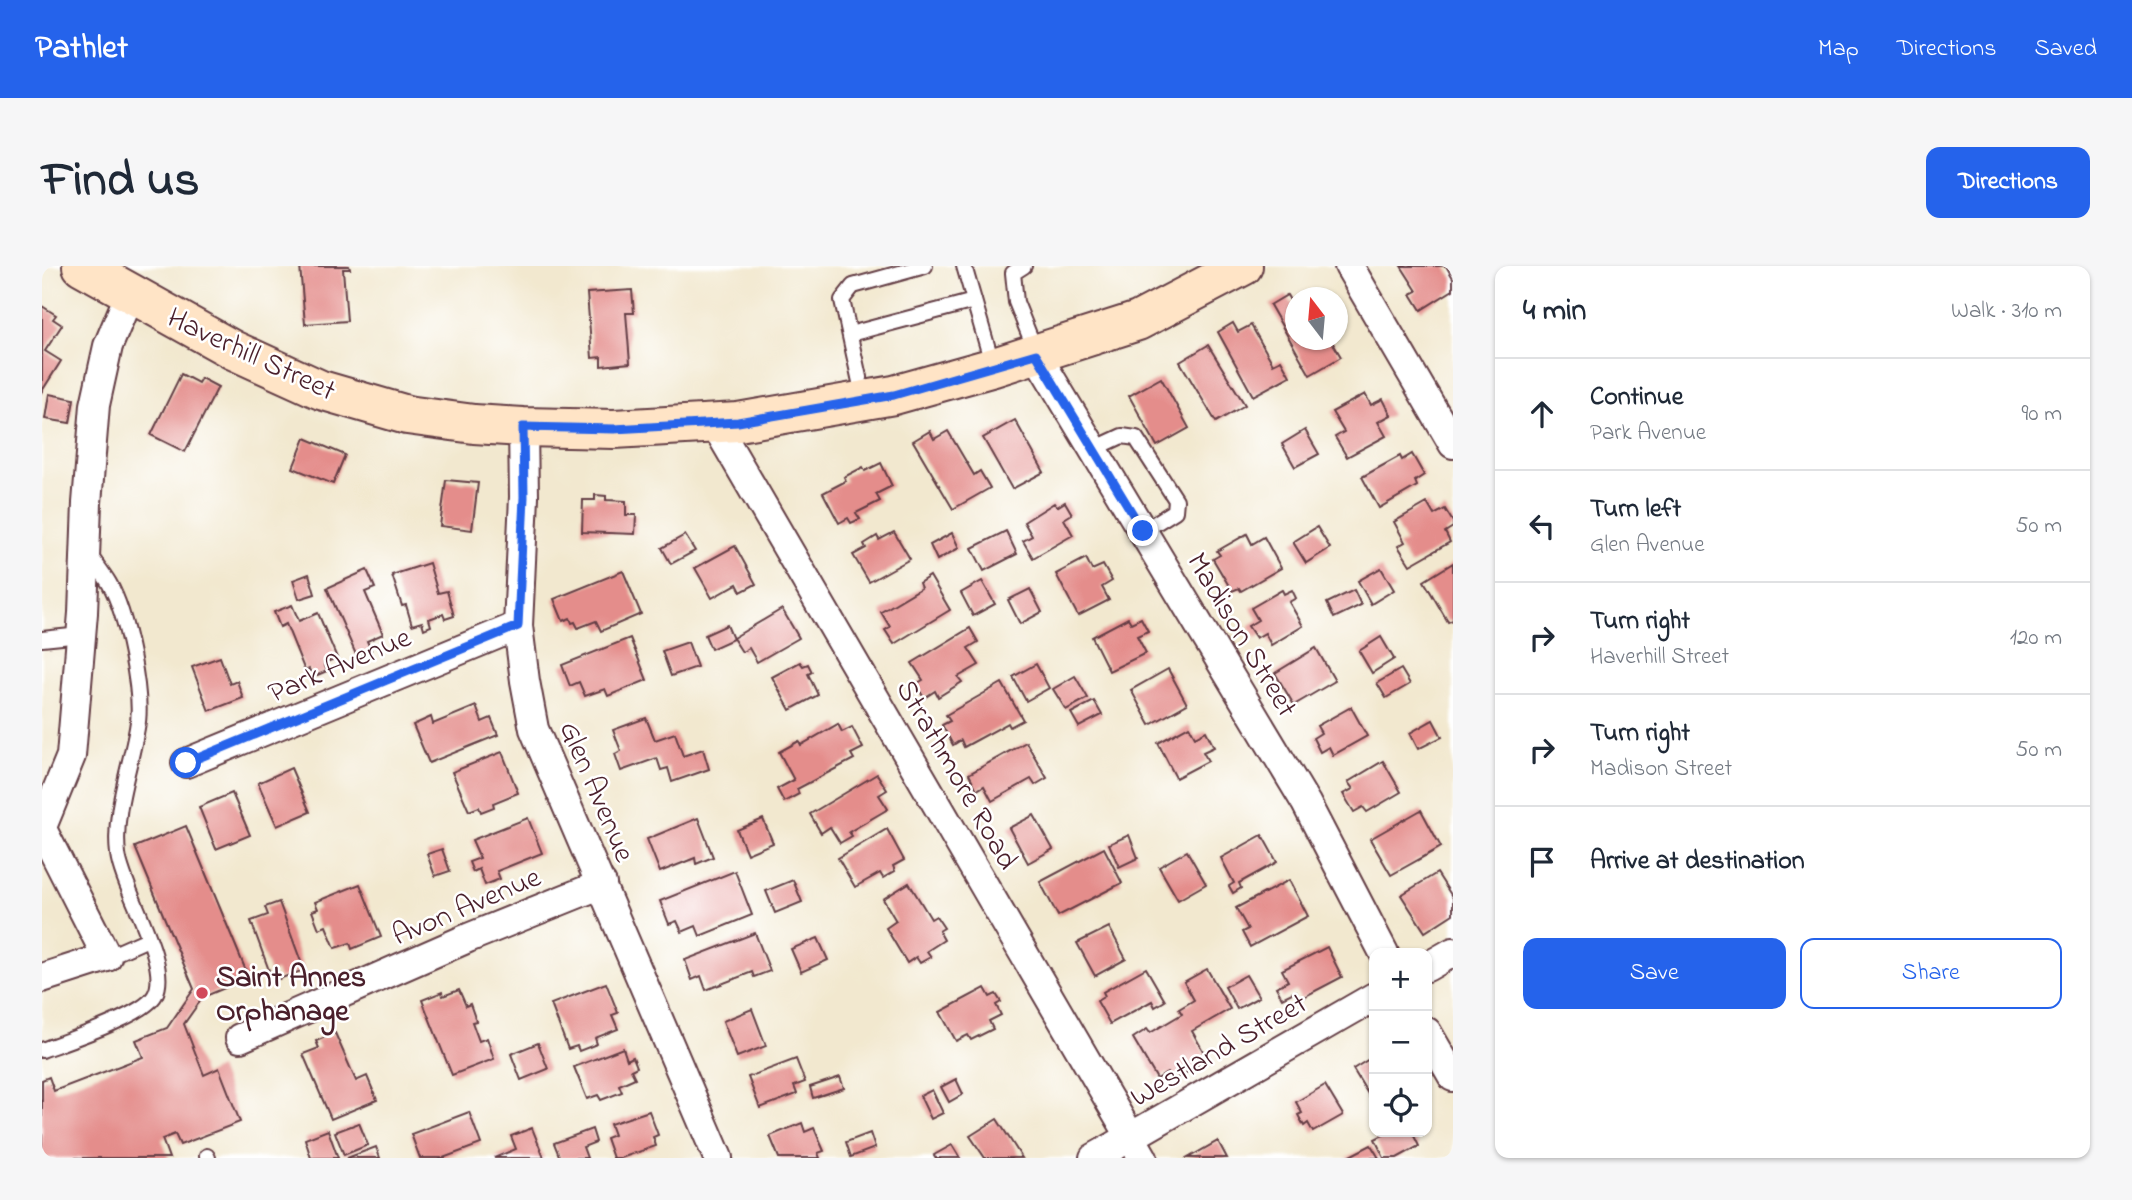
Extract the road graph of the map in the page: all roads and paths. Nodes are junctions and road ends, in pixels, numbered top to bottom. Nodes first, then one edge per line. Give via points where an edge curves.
1 (82, 266) edge
2 (925, 266) edge
3 (964, 266) edge
4 (1024, 266) edge
5 (1243, 266) edge
6 (1349, 266) edge
7 (130, 293) junction
8 (974, 301) junction
9 (850, 334) junction
10 (1036, 354) junction
11 (993, 367) junction
12 (864, 401) junction
13 (715, 424) junction
14 (523, 427) junction
15 (1453, 444) edge
16 (1094, 449) junction
17 (1143, 531) junction
18 (85, 549) junction
19 (518, 626) junction
20 (81, 635) junction
21 (42, 639) edge
22 (186, 763) dead end
23 (44, 818) edge
24 (602, 884) junction
25 (148, 939) junction
26 (1381, 948) edge
27 (1453, 952) edge
28 (107, 957) junction
29 (1432, 964) edge
30 (42, 978) edge
31 (1369, 1000) edge
32 (240, 1038) dead end
33 (1432, 1041) edge
34 (42, 1050) edge
35 (1453, 1077) edge
36 (1137, 1148) edge
37 (718, 1158) edge
38 (1094, 1158) edge

1 - 7 main road, Haverhill Street
2 - 9 lane via 853,286 842,300
3 - 8 lane
4 - 10 lane via 1013,273 1016,302
5 - 10 main road, Haverhill Street via 1138,321
6 - 15 street
7 - 14 main road, Haverhill Street via 233,350 321,390 407,415
7 - 18 street via 108,346 95,405
8 - 9 lane
8 - 11 lane
9 - 12 lane
10 - 11 main road, Haverhill Street
10 - 16 street, Madison Street
11 - 12 main road, Haverhill Street
12 - 13 main road, Haverhill Street
13 - 14 main road, Haverhill Street
13 - 36 street, Strathmore Road
14 - 19 street, Glen Avenue
16 - 17 street, Madison Street
16 - 17 lane via 1122,436 1136,438 1176,500 1175,511
17 - 26 street, Madison Street via 1306,803
18 - 20 street
18 - 25 lane via 110,584 127,629 135,674 138,724 116,838 118,859
19 - 22 street, Park Avenue
19 - 24 street, Glen Avenue via 534,729
20 - 21 lane
20 - 23 street via 71,756
23 - 28 street
24 - 32 street, Avon Avenue
24 - 37 street, Glen Avenue
25 - 28 lane
25 - 34 lane via 160,972 155,995 139,1012
27 - 29 street
28 - 30 street
31 - 36 street, Westland Street
33 - 35 street
36 - 38 street, Westland Street

